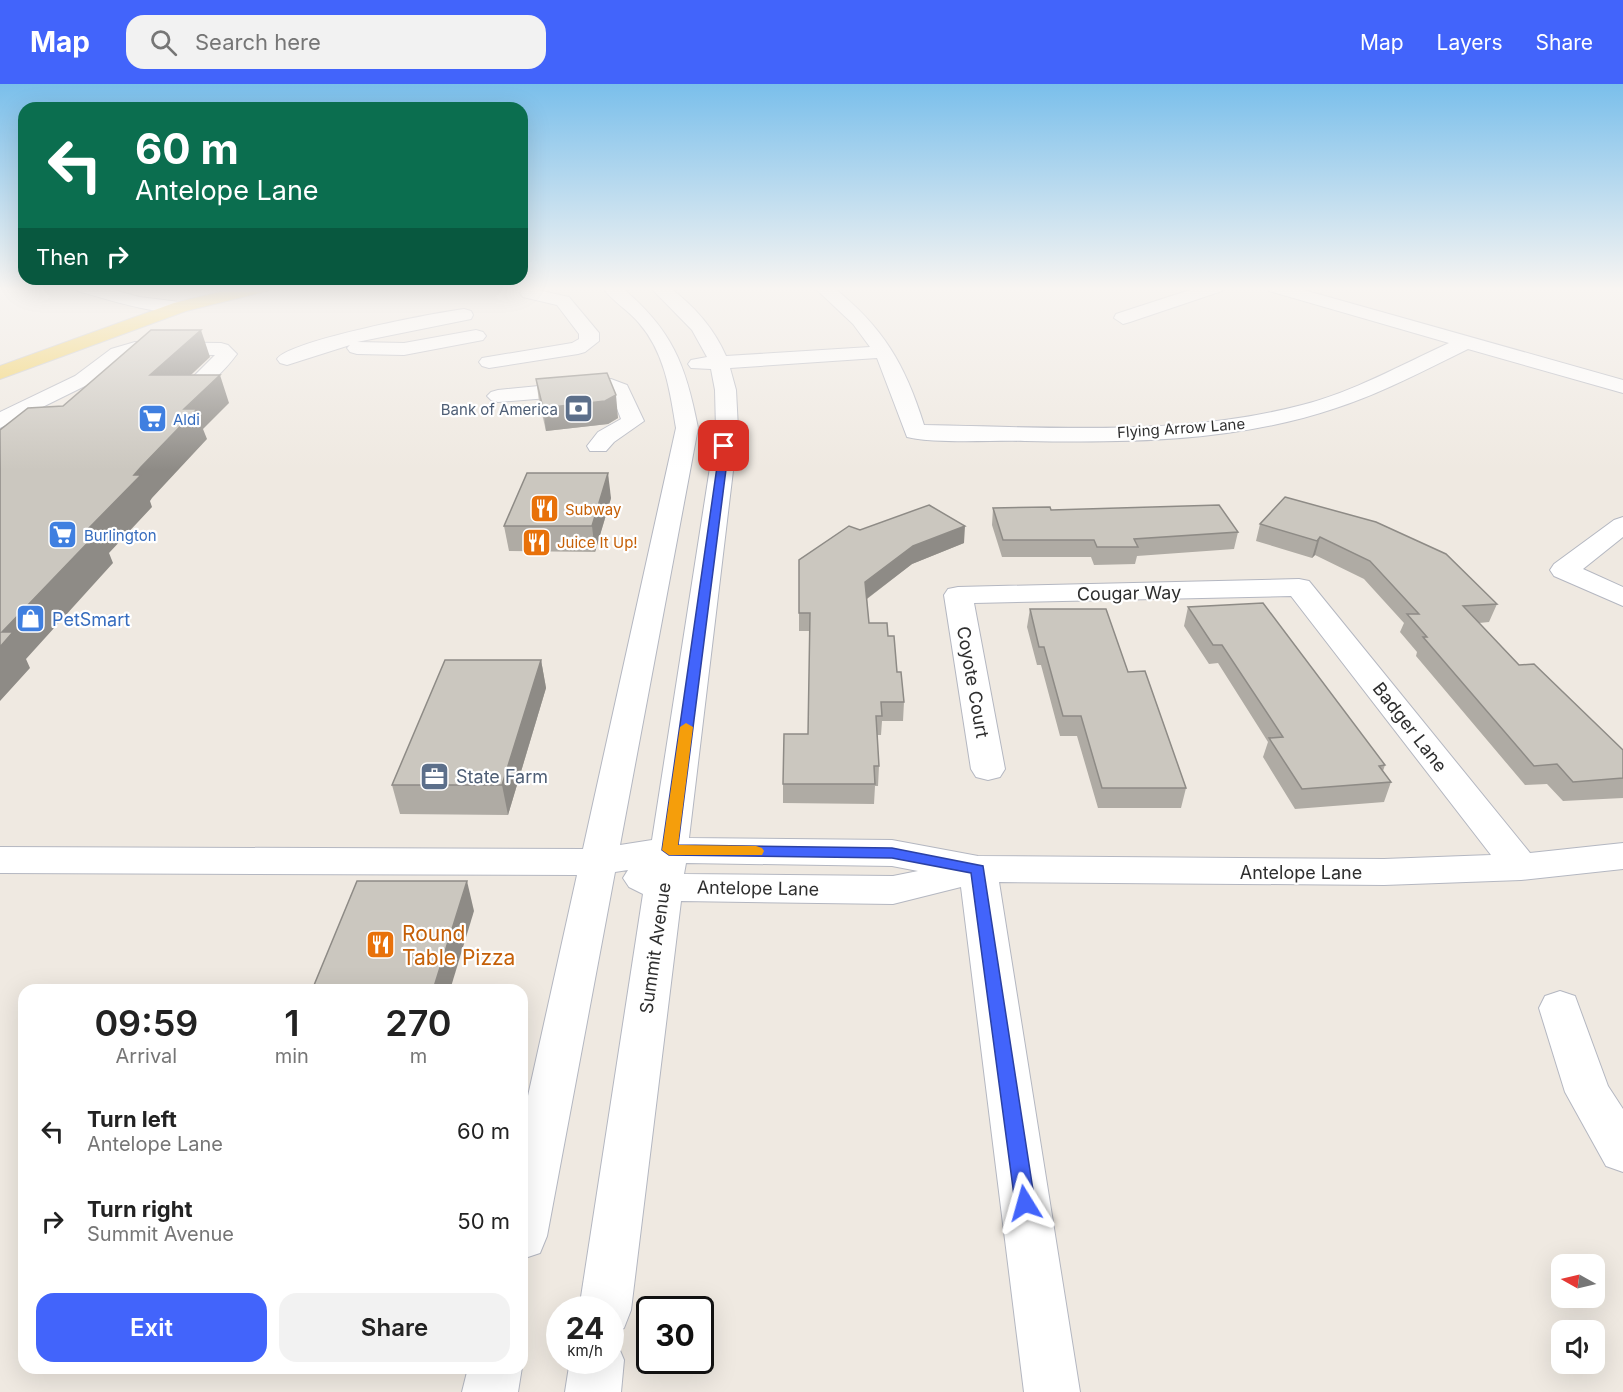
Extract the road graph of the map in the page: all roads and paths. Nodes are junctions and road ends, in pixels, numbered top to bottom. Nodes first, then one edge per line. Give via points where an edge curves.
1 (68, 348) edge
2 (135, 348) edge
3 (138, 348) edge
4 (316, 348) edge
5 (320, 348) edge
6 (409, 348) edge
7 (578, 348) edge
8 (666, 348) edge
9 (711, 348) edge
10 (882, 348) edge
11 (1454, 348) edge
12 (1488, 348) edge
13 (885, 352) junction
14 (286, 360) dead end
15 (489, 363) dead end
16 (718, 363) junction
17 (675, 366) junction
18 (0, 373) edge
19 (200, 380) edge
20 (1623, 387) edge
21 (498, 396) dead end
22 (0, 422) edge
23 (598, 446) dead end
24 (1623, 525) edge
25 (1299, 587) joint
26 (958, 595) joint
27 (1623, 598) edge
28 (988, 769) dead end
29 (1623, 856) edge
30 (0, 860) edge
31 (598, 862) junction
32 (1521, 867) junction
33 (666, 868) junction
34 (978, 869) junction
35 (1560, 1008) dead end
36 (1623, 1151) edge
37 (528, 1206) edge
38 (607, 1296) edge
39 (494, 1374) edge
40 (595, 1374) edge
41 (490, 1392) edge
42 (593, 1392) edge
43 (1052, 1392) edge

1 - 18 main road
2 - 22 street via 118,353 82,380
3 - 19 street via 221,349 227,354
4 - 14 street
5 - 6 street
7 - 15 street
8 - 17 street
9 - 16 street, Summit Avenue
10 - 13 street
11 - 13 street, Flying Arrow Lane via 1310,410 1209,429 1116,434 915,432 903,388
12 - 20 street
13 - 16 street
16 - 17 street
16 - 33 street, Summit Avenue via 727,429
17 - 31 street via 687,428
21 - 23 street via 611,385 620,389 633,421
24 - 27 street via 1564,570
25 - 26 street, Cougar Way
25 - 32 street, Badger Lane
26 - 28 street, Coyote Court
29 - 32 street, Antelope Lane
30 - 31 street
31 - 33 street, Antelope Lane
31 - 37 street
32 - 34 street, Antelope Lane via 1384,872
33 - 34 street, Antelope Lane via 893,890
33 - 38 street, Summit Avenue
34 - 43 street
35 - 36 street via 1588,1092
39 - 41 street
40 - 42 street

